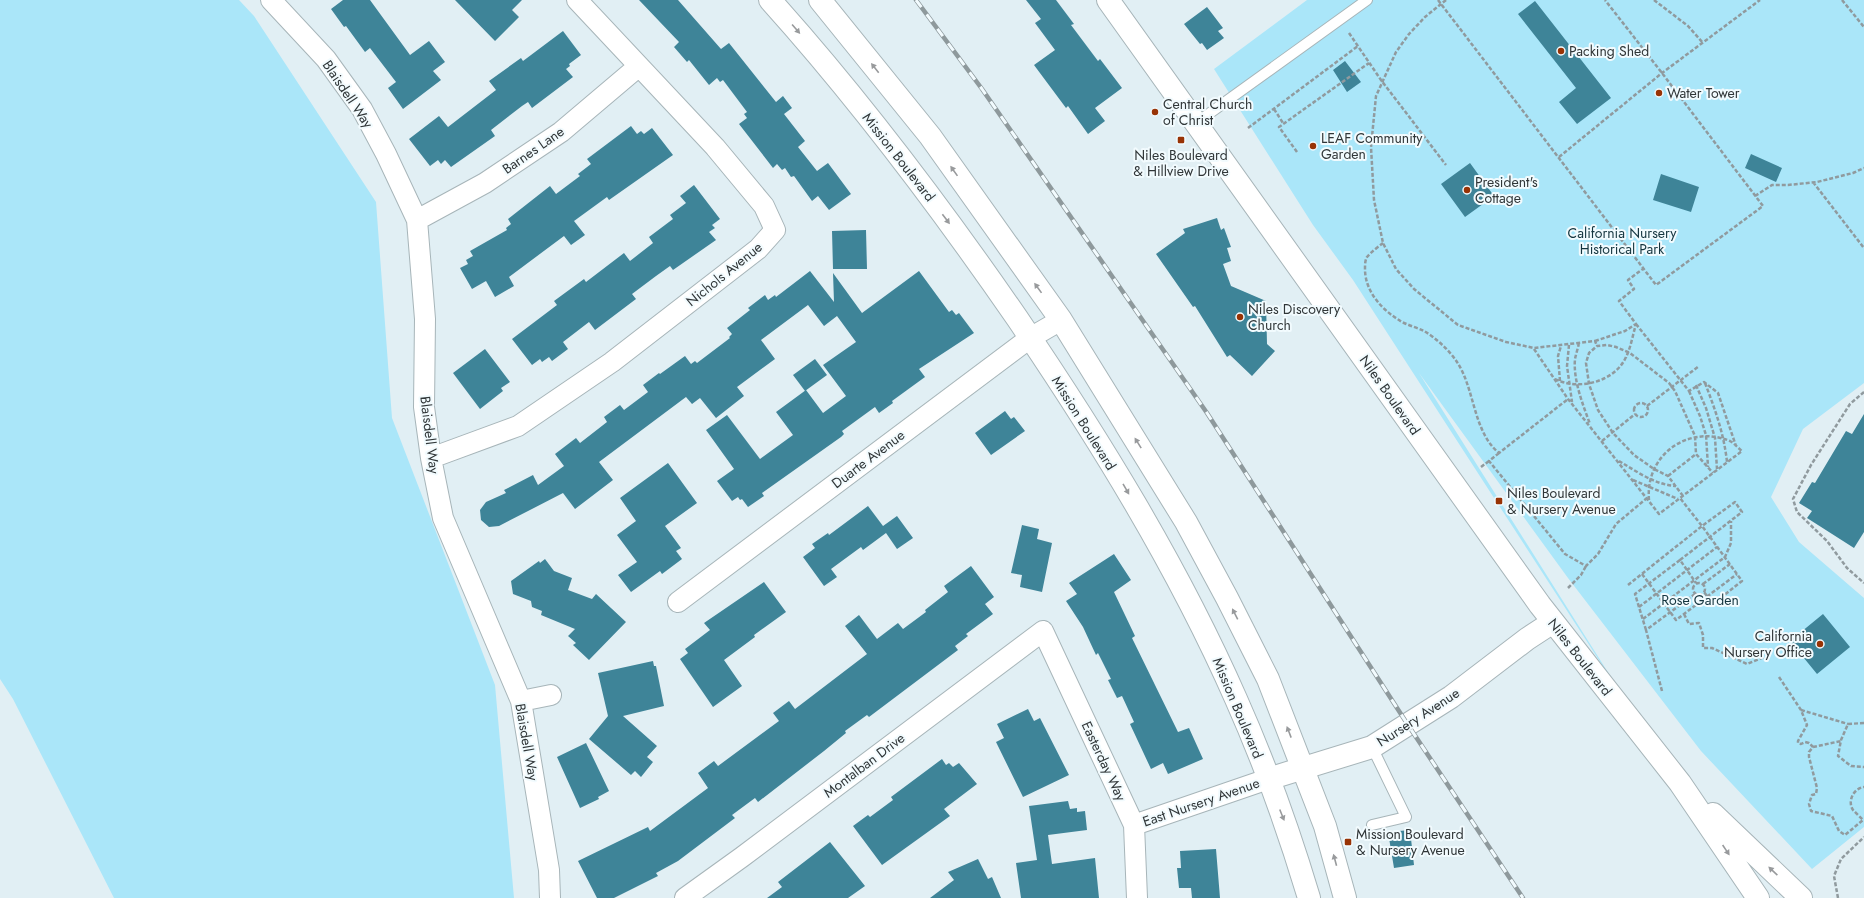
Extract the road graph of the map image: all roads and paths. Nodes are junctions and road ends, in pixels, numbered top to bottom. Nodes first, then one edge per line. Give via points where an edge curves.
1 (271, 0) edge
2 (576, 0) edge
3 (770, 0) edge
4 (820, 0) edge
5 (1108, 0) edge
6 (1367, 0) edge
7 (1438, 0) edge
8 (1446, 0) edge
9 (1605, 0) edge
10 (1654, 0) edge
11 (1760, 0) edge
12 (1842, 0) edge
13 (1441, 3) junction
14 (1864, 27) edge
15 (1349, 33) dead end
16 (1703, 43) junction
17 (1358, 46) junction
18 (1369, 63) junction
19 (639, 66) junction
20 (1662, 73) junction
21 (1381, 80) junction
22 (1274, 109) junction
23 (1196, 123) junction
24 (1283, 123) junction
25 (1248, 128) dead end
26 (1297, 152) dead end
27 (1559, 156) junction
28 (1446, 165) dead end
29 (1864, 168) edge
30 (1813, 182) junction
31 (1755, 196) junction
32 (417, 220) junction
33 (1383, 243) junction
34 (1864, 248) edge
35 (1644, 268) junction
36 (1061, 320) junction
37 (1636, 324) junction
38 (1030, 338) junction
39 (1595, 341) junction
40 (1579, 343) junction
41 (1569, 345) junction
42 (1560, 346) junction
43 (1598, 346) junction
44 (1534, 348) junction
45 (1628, 352) junction
46 (1699, 366) dead end
47 (1555, 379) junction
48 (1681, 380) junction
49 (1560, 382) junction
50 (1704, 382) junction
51 (1569, 384) junction
52 (1578, 384) junction
53 (1589, 384) junction
54 (1696, 385) junction
55 (1672, 387) junction
56 (1689, 390) junction
57 (1864, 392) edge
58 (1568, 399) junction
59 (1572, 402) junction
60 (1646, 406) junction
61 (1635, 414) junction
62 (1591, 427) junction
63 (1613, 433) junction
64 (1706, 435) junction
65 (1695, 436) junction
66 (1715, 438) junction
67 (1724, 440) junction
68 (1602, 441) junction
69 (1736, 446) junction
70 (1499, 453) junction
71 (1696, 454) junction
72 (431, 458) junction
73 (1617, 460) junction
74 (1489, 461) junction
75 (1727, 463) junction
76 (1481, 467) dead end
77 (1708, 468) junction
78 (1654, 469) junction
79 (1717, 470) junction
80 (1713, 473) junction
81 (1668, 476) junction
82 (1650, 478) junction
83 (1632, 479) junction
84 (1676, 486) junction
85 (1649, 487) junction
86 (1683, 496) junction
87 (1648, 499) junction
88 (1679, 499) junction
89 (1731, 520) junction
90 (1702, 526) junction
91 (1710, 537) junction
92 (1717, 547) junction
93 (1725, 557) junction
94 (1680, 560) junction
95 (1730, 564) junction
96 (1586, 566) junction
97 (1687, 570) junction
98 (1642, 574) junction
99 (1737, 574) junction
100 (1696, 582) junction
101 (1649, 583) junction
102 (1864, 583) edge
103 (1703, 584) junction
104 (1628, 585) dead end
105 (1568, 588) dead end
106 (1704, 592) junction
107 (1656, 593) junction
108 (1694, 594) junction
109 (1708, 597) junction
110 (678, 602) dead end
111 (1663, 603) junction
112 (1639, 607) junction
113 (1669, 612) junction
114 (1684, 614) junction
115 (1643, 619) junction
116 (1553, 622) junction
117 (1646, 630) junction
118 (1043, 631) joint
119 (1764, 657) dead end
120 (1779, 677) dead end
121 (1662, 691) dead end
122 (551, 695) dead end
123 (521, 701) junction
124 (1801, 710) junction
125 (1864, 723) edge
126 (1848, 724) junction
127 (1841, 740) junction
128 (1372, 747) junction
129 (1813, 747) junction
130 (1864, 767) edge
131 (1304, 768) junction
132 (1268, 778) junction
133 (1680, 783) junction
134 (1864, 787) edge
135 (1134, 825) junction
136 (1372, 825) dead end
137 (1864, 837) edge
138 (550, 898) edge
139 (685, 898) edge
140 (1137, 898) edge
141 (1309, 898) edge
142 (1345, 898) edge
143 (1758, 898) edge
144 (1801, 898) edge
145 (1838, 898) edge

1 - 32 street, Blaisdell Way via 326,59 362,109
2 - 19 street, Nichols Avenue
3 -> 38 main road, Mission Boulevard via 842,83 906,164
36 -> 4 main road via 930,136
5 - 23 main road, Niles Boulevard
6 - 23 lane
7 - 13 path
8 - 13 path
9 - 20 path
10 - 16 path via 1688,26
11 - 16 path
12 - 14 path
13 - 21 path via 1409,34
13 - 27 path
15 - 17 path
16 - 20 path
17 - 18 path
17 - 22 path
18 - 21 path
18 - 24 path
19 - 32 street, Barnes Lane via 561,132 484,183
19 - 72 street, Nichols Avenue via 715,147 764,206 775,230 758,250 612,362 518,426
20 - 27 path
20 - 31 path
21 - 28 path
21 - 33 path via 1376,96 1370,147 1374,200
22 - 24 path
22 - 25 path
23 - 116 main road, Niles Boulevard
24 - 26 path via 1279,127
27 - 35 path
29 - 30 path
30 - 31 path via 1772,185
30 - 34 path
31 - 35 path via 1763,206 1656,285
32 - 72 street, Blaisdell Way via 424,319 424,407
33 - 44 path via 1396,269 1414,289 1458,324 1506,342
33 - 70 path via 1366,258 1365,263 1365,277 1375,299 1391,315 1424,331 1448,350 1463,373 1488,439
35 - 37 path via 1628,280 1634,289 1619,302
36 - 38 street, Duarte Avenue
131 -> 36 main road via 1268,679 1186,522
37 - 39 path via 1625,331
37 - 45 path
37 - 48 path
38 - 110 street, Duarte Avenue
38 -> 132 main road, Mission Boulevard via 1074,404 1161,549 1236,700
39 - 40 path
39 - 43 path
40 - 41 path
40 - 52 path via 1575,359
41 - 42 path
41 - 51 path
42 - 44 path
42 - 49 path
43 - 45 path via 1607,345
43 - 53 path via 1589,353 1586,363
44 - 47 path
45 - 53 path via 1619,368 1606,378
45 - 55 path
46 - 48 path
47 - 49 path
47 - 58 path
48 - 55 path
48 - 56 path
49 - 51 path
50 - 54 path
50 - 67 path
50 - 69 path via 1718,393
51 - 52 path
51 - 59 path
52 - 53 path
52 - 62 path
53 - 63 path via 1598,410
54 - 56 path
54 - 66 path
55 - 60 path
55 - 65 path
56 - 64 path
57 - 102 path via 1850,404 1811,465 1793,499 1797,512 1826,541 1847,568
58 - 59 path
58 - 70 path
59 - 62 path
60 - 61 path via 1640,403 1634,410
60 - 61 path via 1648,410 1645,416 1639,417
61 - 63 path
62 - 68 path
63 - 68 path
63 - 78 path via 1634,455
64 - 65 path
64 - 66 path
64 - 77 path
65 - 71 path
65 - 78 path via 1679,442 1667,451
66 - 67 path
66 - 79 path
67 - 69 path via 1731,441
67 - 75 path
68 - 73 path
69 - 75 path via 1742,451
70 - 74 path
71 - 77 path
71 - 81 path
72 - 123 street, Blaisdell Way via 443,518
73 - 82 path
73 - 83 path
74 - 76 path
74 - 96 path via 1565,554
75 - 79 path
77 - 80 path
78 - 81 path
78 - 82 path
79 - 80 path
80 - 86 path
81 - 84 path
82 - 84 path via 1668,486
82 - 85 path
83 - 85 path
83 - 87 path
84 - 86 path
85 - 87 path
85 - 88 path
86 - 88 path
87 - 88 path via 1659,514
87 - 96 path via 1616,524 1598,554
88 - 90 path
89 - 90 path via 1742,512 1735,502
89 - 91 path
89 - 93 path via 1730,542
90 - 91 path
90 - 98 path
91 - 92 path
91 - 94 path
92 - 93 path
92 - 97 path
93 - 95 path
93 - 100 path
94 - 97 path
94 - 101 path
95 - 99 path
95 - 103 path
96 - 105 path
97 - 100 path
97 - 107 path
98 - 101 path
98 - 104 path
99 - 109 path
99 - 109 path via 1742,581 1713,604
100 - 103 path
100 - 108 path via 1693,587
100 - 111 path
101 - 107 path
101 - 112 path via 1635,594
103 - 106 path
106 - 108 path via 1701,595
106 - 109 path
107 - 111 path
107 - 112 path
108 - 113 path
109 - 114 path
111 - 113 path
111 - 115 path
112 - 115 path
113 - 114 path via 1676,620
113 - 117 path
114 - 119 path via 1689,624 1699,623 1704,635 1703,648 1712,648 1747,664
115 - 117 path
116 - 128 main road, Nursery Avenue via 1526,639 1451,697
116 - 133 main road, Niles Boulevard
117 - 121 path
118 - 135 street, Easterday Way
118 - 139 street, Montalban Drive
120 - 124 path
122 - 123 street
123 - 138 street, Blaisdell Way via 549,870
124 - 126 path
124 - 129 path via 1807,724 1798,743 1810,743
125 - 126 path
126 - 127 path
127 - 129 path
127 - 130 path via 1838,756 1850,766
128 - 131 main road, Nursery Avenue
128 - 136 lane via 1406,817
129 - 134 path via 1809,757 1817,788 1809,804 1812,810 1832,816 1839,831 1845,835 1863,820 1852,808 1851,801 1857,789
131 - 132 main road, Nursery Avenue
142 -> 131 main road via 1325,826
132 - 135 street, East Nursery Avenue
132 -> 141 main road, Mission Boulevard via 1290,836
133 -> 143 main road, Niles Boulevard
144 -> 133 main road, Niles Boulevard
135 - 140 street, Easterday Way
137 - 145 path via 1840,859 1834,876

